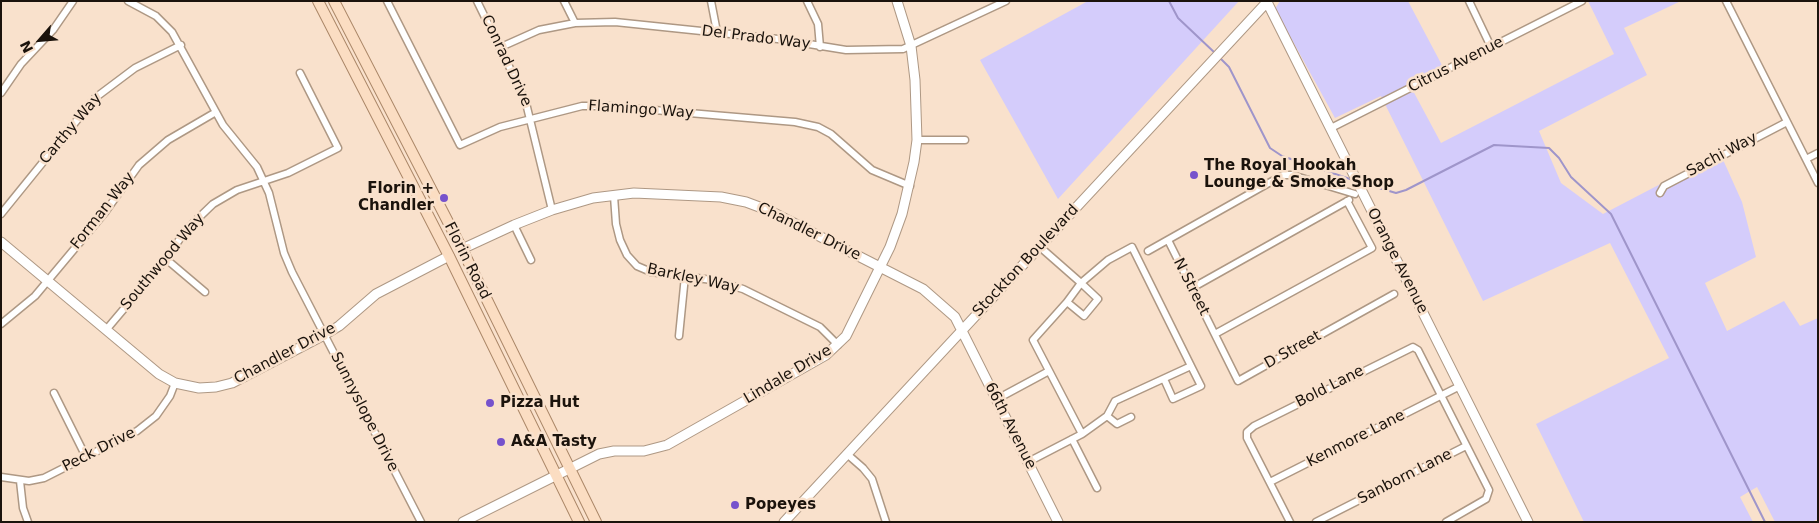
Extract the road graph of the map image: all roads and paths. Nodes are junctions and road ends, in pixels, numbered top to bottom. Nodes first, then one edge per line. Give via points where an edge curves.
1 (73, 1) edge
2 (128, 1) edge
3 (318, 1) edge
4 (334, 1) edge
5 (386, 1) edge
6 (477, 1) edge
7 (564, 1) edge
8 (711, 1) edge
9 (807, 1) edge
10 (897, 1) edge
11 (1006, 1) edge
12 (1469, 1) edge
13 (1582, 1) edge
14 (1726, 1) edge
15 (1268, 2) edge
16 (994, 4) edge
17 (575, 23) junction
18 (716, 32) junction
19 (181, 45) junction
20 (911, 46) junction
21 (501, 47) junction
22 (820, 47) junction
23 (1492, 47) junction
24 (300, 73) dead end
25 (1, 93) edge
26 (216, 112) junction
27 (532, 119) junction
28 (1787, 122) junction
29 (1331, 128) junction
30 (917, 140) junction
31 (965, 140) dead end
32 (1818, 153) edge
33 (1806, 159) junction
34 (264, 180) junction
35 (1818, 183) edge
36 (910, 186) junction
37 (1359, 190) junction
38 (1660, 193) dead end
39 (614, 196) junction
40 (1347, 201) junction
41 (552, 210) junction
42 (1, 214) edge
43 (514, 225) junction
44 (441, 240) junction
45 (1168, 240) junction
46 (1, 242) edge
47 (1040, 247) junction
48 (462, 250) junction
49 (1148, 251) dead end
50 (449, 256) junction
51 (166, 259) junction
52 (531, 260) dead end
53 (470, 267) junction
54 (882, 268) junction
55 (685, 276) junction
56 (47, 281) junction
57 (1081, 283) junction
58 (1192, 288) junction
59 (205, 292) dead end
60 (1394, 294) dead end
61 (1067, 302) junction
62 (1, 324) edge
63 (106, 330) junction
64 (962, 330) junction
65 (1215, 334) junction
66 (324, 335) junction
67 (679, 336) dead end
68 (838, 345) junction
69 (1191, 366) junction
70 (1049, 371) junction
71 (1164, 378) junction
72 (175, 383) junction
73 (1460, 386) junction
74 (54, 393) dead end
75 (1441, 396) junction
76 (996, 399) junction
77 (1107, 416) junction
78 (1131, 417) dead end
79 (1082, 434) junction
80 (1072, 439) junction
81 (1466, 446) junction
82 (847, 454) junction
83 (86, 457) junction
84 (1028, 462) junction
85 (570, 468) junction
86 (556, 474) junction
87 (1, 478) edge
88 (20, 481) junction
89 (1270, 482) junction
90 (1097, 488) dead end
91 (28, 522) edge
92 (421, 522) edge
93 (463, 522) edge
94 (579, 522) edge
95 (596, 522) edge
96 (784, 522) edge
97 (886, 522) edge
98 (1058, 522) edge
99 (1290, 522) edge
100 (1316, 522) edge
101 (1446, 522) edge
102 (1528, 522) edge

1 - 25 street
2 - 19 street, Sunnyslope Drive via 156,16
3 - 44 main road, Florin Road
4 - 48 main road, Florin Road
5 - 27 street, Flamingo Way via 460,145 500,127
6 - 21 street, Conrad Drive
7 - 17 street
8 - 18 street
9 - 22 street via 818,24
10 - 20 street, Lindale Drive
11 - 16 street, Del Prado Way
12 - 23 street
13 - 23 street, Citrus Avenue
14 - 28 street
15 - 29 street, Orange Avenue
15 - 47 street, Stockton Boulevard
16 - 20 street, Del Prado Way
17 - 18 street, Del Prado Way via 615,22
17 - 21 street, Del Prado Way via 540,30
18 - 22 street, Del Prado Way
19 - 26 street, Sunnyslope Drive
19 - 42 street, Carthy Way via 135,68 95,98
20 - 22 street, Del Prado Way via 865,51
20 - 30 street, Lindale Drive
21 - 27 street, Conrad Drive
23 - 29 street, Citrus Avenue
24 - 34 street, Southwood Way via 338,148 288,173
26 - 34 street, Sunnyslope Drive
26 - 56 street, Forman Way via 168,140 139,165 106,211
27 - 36 street, Flamingo Way via 566,109 599,106 803,123 838,138 879,174
27 - 41 street, Conrad Drive
28 - 33 street
28 - 38 street, Sachi Way via 1664,186
29 - 37 street, Orange Avenue
30 - 31 street
30 - 36 street, Lindale Drive
32 - 33 street
33 - 35 street
34 - 51 street, Southwood Way via 213,204 186,230
34 - 66 street, Sunnyslope Drive via 286,258
36 - 54 street, Lindale Drive
37 - 40 street
37 - 45 street, N Street via 1283,175
37 - 73 street, Orange Avenue
39 - 41 street, Chandler Drive via 593,198
39 - 54 street, Chandler Drive via 663,193 746,202
39 - 55 street, Barkley Way via 617,232 632,261 651,272
40 - 58 street
40 - 65 street via 1372,248
41 - 43 street, Chandler Drive
43 - 48 street, Chandler Drive
43 - 52 street
44 - 48 main road
44 - 50 main road, Florin Road
45 - 49 street, N Street
45 - 58 street, N Street
46 - 56 street, Chandler Drive
47 - 57 street
47 - 64 street, Stockton Boulevard
48 - 53 main road, Florin Road
50 - 53 main road
50 - 66 street, Chandler Drive via 376,294
50 - 86 main road, Florin Road
51 - 59 street
51 - 63 street, Southwood Way
53 - 85 main road, Florin Road
54 - 64 street, Chandler Drive via 923,289 955,317
54 - 68 street, Lindale Drive via 850,330
55 - 67 street
55 - 68 street, Barkley Way via 743,289 820,327
56 - 62 street, Forman Way via 24,307
56 - 63 street, Chandler Drive
57 - 61 street
57 - 61 street via 1098,299 1084,316
57 - 69 street via 1108,260 1132,247
58 - 65 street, N Street
60 - 65 street, D Street via 1238,381
61 - 70 street via 1033,340
63 - 72 street, Chandler Drive via 159,374
64 - 76 street, 66th Avenue
64 - 82 street, Stockton Boulevard
66 - 72 street, Chandler Drive via 232,383 208,388
66 - 92 street, Sunnyslope Drive
68 - 85 street, Lindale Drive via 826,355 667,445 644,451 606,452
69 - 71 street
69 - 71 street via 1201,386 1180,396 1173,399
70 - 76 street
70 - 79 street
71 - 77 street via 1115,401
72 - 83 street, Peck Drive via 166,403 150,422
73 - 75 street
73 - 102 street, Orange Avenue
74 - 83 street
75 - 81 street
75 - 89 street, Kenmore Lane
75 - 89 street, Bold Lane via 1418,350 1413,347 1262,421 1250,428 1247,434
76 - 84 street, 66th Avenue
77 - 78 street via 1117,424
77 - 79 street
79 - 80 street
80 - 84 street
80 - 90 street
81 - 100 street, Sanborn Lane
81 - 101 street via 1487,486 1488,497
82 - 96 street, Stockton Boulevard
82 - 97 street via 872,479
83 - 88 street, Peck Drive via 44,478
84 - 98 street, 66th Avenue
85 - 86 street, Lindale Drive
85 - 95 main road, Florin Road
86 - 93 street, Lindale Drive
86 - 94 main road, Florin Road
87 - 88 street, Peck Drive
88 - 91 street
89 - 99 street

